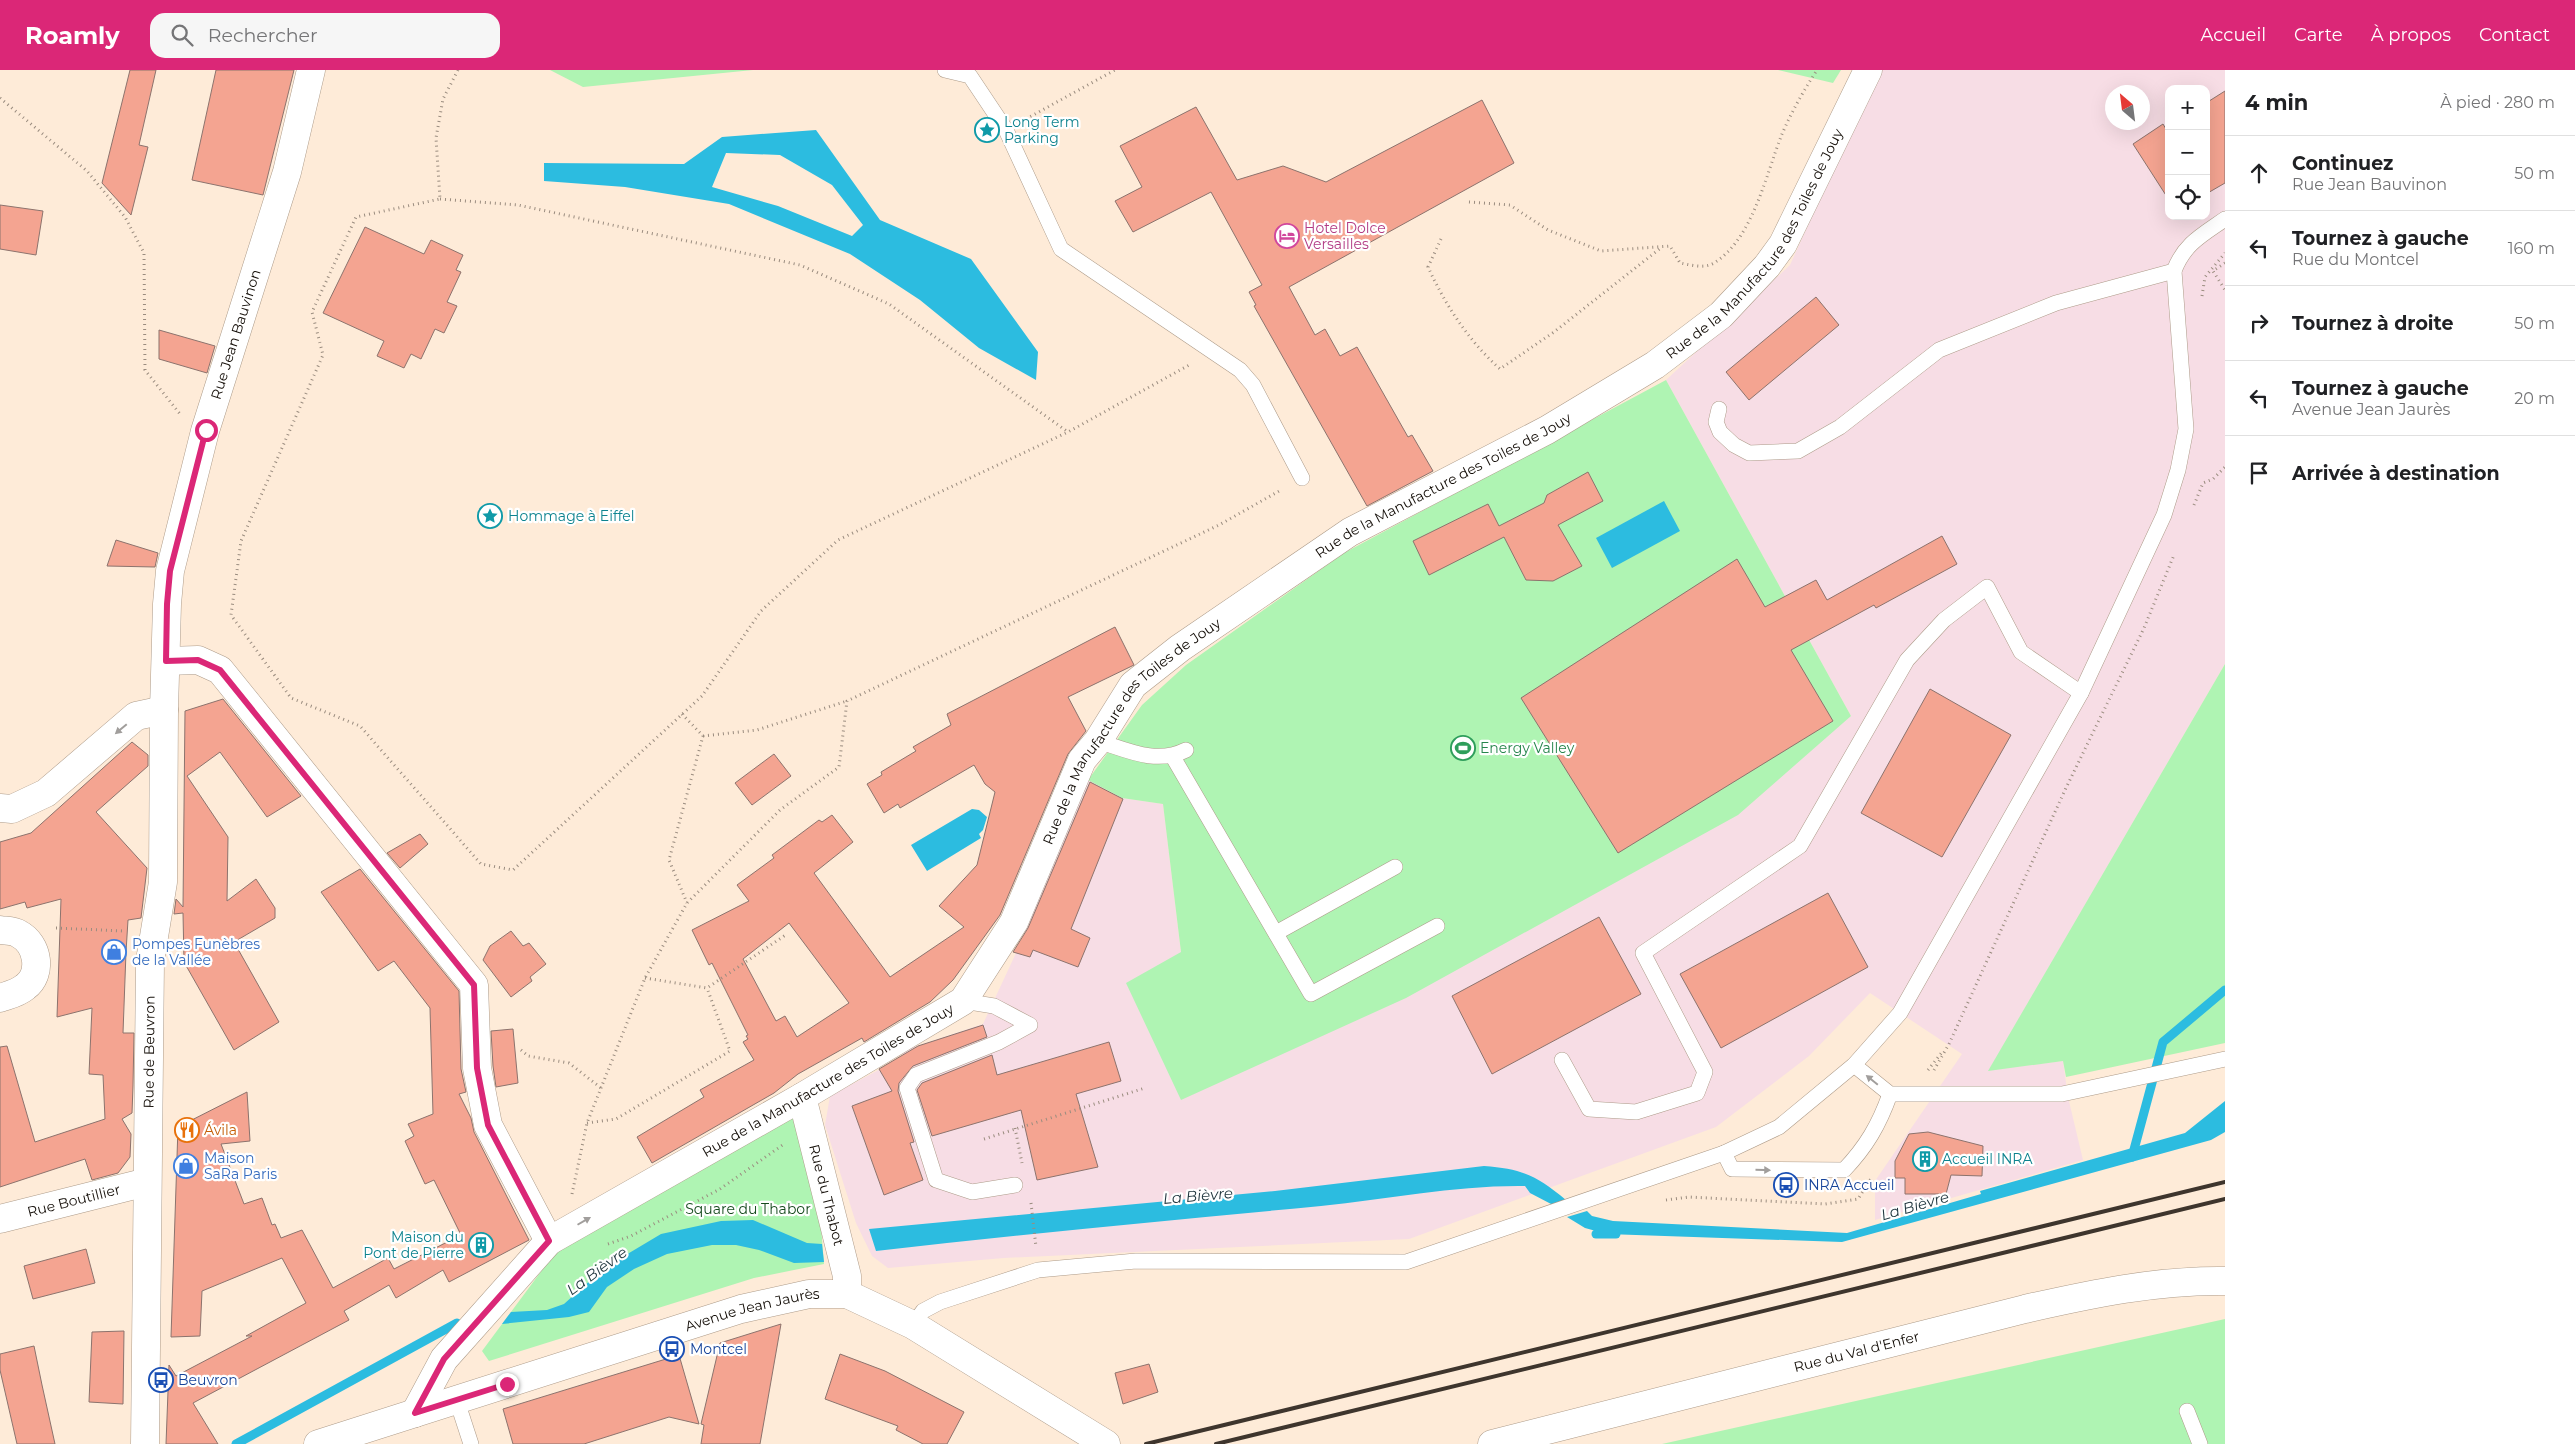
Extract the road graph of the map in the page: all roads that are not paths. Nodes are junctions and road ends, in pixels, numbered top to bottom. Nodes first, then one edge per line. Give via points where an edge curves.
1 (311, 70) edge
2 (945, 70) edge
3 (1868, 70) edge
4 (2225, 219) edge
5 (2174, 271) junction
6 (1719, 409) dead end
7 (1302, 478) road end
8 (166, 661) junction
9 (2081, 694) junction
10 (164, 710) junction
11 (1098, 741) junction
12 (0, 808) edge
13 (1395, 867) dead end
14 (1437, 926) dead end
15 (0, 930) edge
16 (1276, 934) junction
17 (0, 998) edge
18 (963, 1000) junction
19 (2225, 1059) edge
20 (1562, 1060) dead end
21 (1854, 1065) junction
22 (1890, 1094) junction
23 (802, 1097) junction
24 (1724, 1154) junction
25 (147, 1182) junction
26 (1015, 1185) dead end
27 (0, 1219) edge
28 (554, 1238) junction
29 (2225, 1281) edge
30 (847, 1294) junction
31 (913, 1325) junction
32 (456, 1398) junction
33 (2187, 1412) dead end
34 (415, 1413) junction
35 (144, 1444) edge
36 (318, 1444) edge
37 (471, 1444) edge
38 (1106, 1444) edge
39 (1492, 1444) edge
40 (2200, 1444) edge

1 - 8 street, Rue Jean Bauvinon via 287,172 206,430 172,562
2 - 7 lane via 970,76 1006,130 1061,249 1240,370 1253,385
3 - 11 street, Rue de la Manufacture des Toiles de Jouy via 1783,244 1767,266 1720,315 1655,365 1547,430 1350,532 1196,637 1133,685
4 - 5 lane via 2180,254
5 - 6 lane via 2056,304 1939,350 1840,427 1798,451 1749,453 1720,432 1716,422
5 - 9 lane via 2186,429 2178,470 2164,515
8 - 10 street, Rue de Beuvron
8 - 28 street via 198,660 220,670 474,985 477,1068 488,1125
9 - 20 lane via 2021,652 1987,587 1944,620 1907,660 1800,846 1643,953 1705,1072 1697,1093 1636,1112 1589,1109
9 - 21 lane via 1900,1013
10 -> 12 street via 136,716 46,792 12,809
10 - 25 street, Rue de Beuvron via 163,882 150,961
11 - 16 lane via 1146,756 1179,753
11 - 18 street, Rue de la Manufacture des Toiles de Jouy via 1082,760 1014,922
13 - 16 lane
14 - 16 lane via 1311,994
15 - 17 street via 20,934 37,958 35,974 27,986
18 - 23 street, Rue de la Manufacture des Toiles de Jouy
18 - 26 lane via 994,1006 1030,1026 916,1075 907,1088 936,1180 972,1192
19 - 22 lane via 2062,1094
22 -> 21 lane
21 - 24 lane via 1779,1127
24 -> 22 lane via 1732,1169 1844,1170 1863,1150
28 -> 23 street, Rue de la Manufacture des Toiles de Jouy
23 - 30 street, Rue du Thabot via 847,1276
24 - 31 lane via 1406,1262 1136,1261 1038,1270 940,1302 923,1311
25 - 27 street, Rue Boutillier
25 - 35 street, Rue de Beuvron
28 - 34 street, Rue de la Manufacture des Toiles de Jouy via 444,1359
29 - 39 street, Rue du Val d'Enfer via 2147,1285 2063,1300
30 - 31 street, Avenue Jean Jaurès
30 - 32 street, Avenue Jean Jaurès via 809,1294 742,1308
31 - 38 street, Avenue Jean Jaurès
32 - 34 street, Avenue Jean Jaurès
32 - 37 lane
33 - 40 lane
34 - 36 street, Avenue Jean Jaurès

